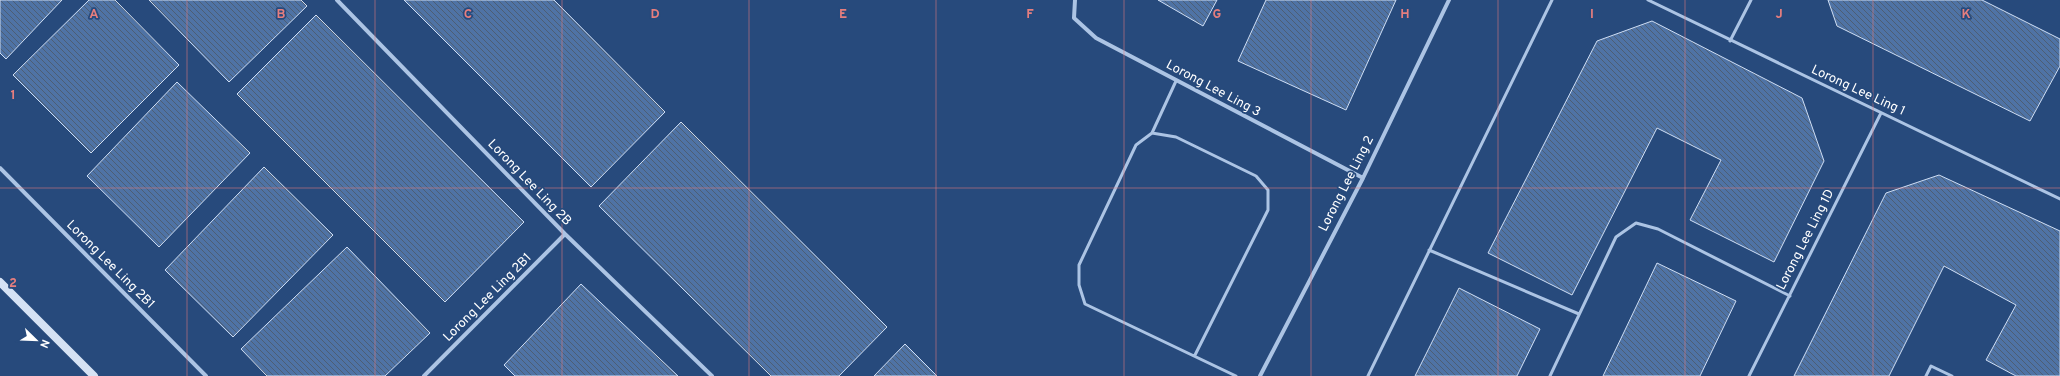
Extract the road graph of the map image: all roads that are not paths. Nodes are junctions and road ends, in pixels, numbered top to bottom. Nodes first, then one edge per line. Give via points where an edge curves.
1 (337, 0) edge
2 (1075, 0) edge
3 (1449, 0) edge
4 (1552, 0) edge
5 (1648, 0) edge
6 (1751, 0) edge
7 (1730, 41) junction
8 (1176, 81) junction
9 (1881, 113) junction
10 (1152, 133) junction
11 (0, 168) edge
12 (1363, 178) junction
13 (2060, 199) edge
14 (565, 234) junction
15 (1429, 250) junction
16 (0, 282) edge
17 (1790, 296) junction
18 (1579, 314) junction
19 (1195, 355) junction
20 (94, 376) edge
21 (206, 376) edge
22 (424, 376) edge
23 (712, 376) edge
24 (1236, 376) edge
25 (1260, 376) edge
26 (1368, 376) edge
27 (1550, 376) edge
28 (1749, 376) edge
29 (1926, 376) edge
30 (1952, 376) edge

1 - 14 street, Lorong Lee Ling 2B
2 - 8 street, Lorong Lee Ling 3 via 1074,18 1096,38
3 - 12 street, Lorong Lee Ling 2
4 - 15 lane
5 - 7 lane, Lorong Lee Ling 1
6 - 7 lane
7 - 9 lane, Lorong Lee Ling 1
8 - 10 lane
8 - 12 street, Lorong Lee Ling 3
9 - 13 lane, Lorong Lee Ling 1
9 - 17 lane, Lorong Lee Ling 1D
10 - 19 lane via 1176,137 1256,176 1268,190 1268,210
10 - 19 lane via 1136,145 1104,209 1078,265 1078,285 1085,304
11 - 21 street, Lorong Lee Ling 2B1
12 - 25 street, Lorong Lee Ling 2
14 - 22 street, Lorong Lee Ling 2B1
14 - 23 street, Lorong Lee Ling 2B
15 - 18 lane
15 - 26 lane
16 - 20 main road
17 - 18 lane via 1658,229 1636,223 1616,237
17 - 28 lane, Lorong Lee Ling 1D
18 - 27 lane
19 - 24 lane
29 - 30 lane via 1931,366

